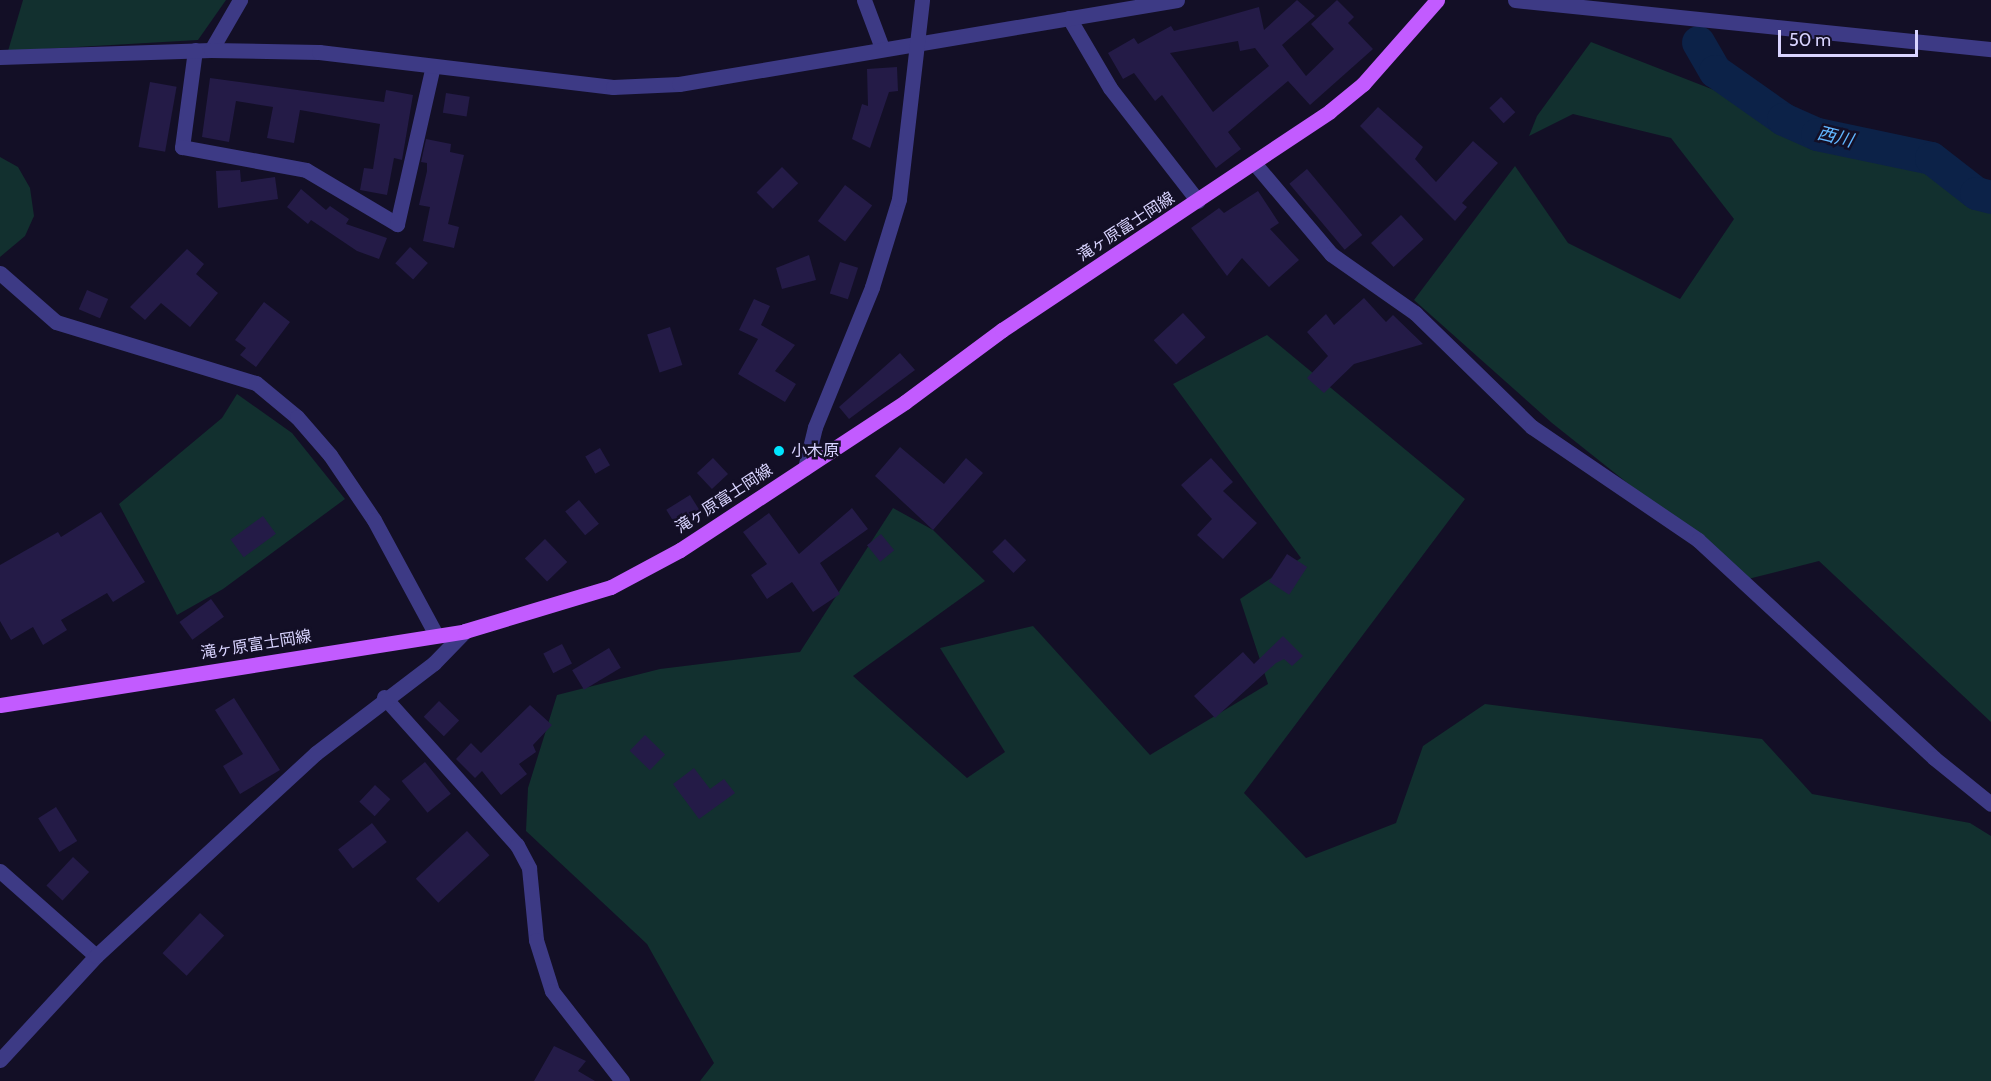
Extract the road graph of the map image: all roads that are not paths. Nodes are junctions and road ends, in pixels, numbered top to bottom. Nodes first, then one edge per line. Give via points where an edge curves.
1 (240, 0) edge
2 (864, 0) edge
3 (922, 0) edge
4 (1177, 0) edge
5 (1437, 0) edge
6 (1515, 0) edge
7 (1069, 18) junction
8 (919, 42) junction
9 (882, 48) junction
10 (1991, 49) edge
11 (195, 50) junction
12 (211, 50) junction
13 (0, 57) edge
14 (433, 66) junction
15 (1255, 164) junction
16 (1198, 201) junction
17 (0, 273) edge
18 (805, 468) junction
19 (465, 631) junction
20 (435, 633) junction
21 (384, 697) junction
22 (0, 705) edge
23 (1991, 804) edge
24 (0, 871) edge
25 (96, 956) junction
26 (0, 1060) edge
27 (622, 1081) edge

1 - 12 street
2 - 9 street
3 - 8 street
4 - 7 street
5 - 15 main road, 滝ヶ原富士岡線 via 1363,84
6 - 10 street
7 - 8 street
7 - 16 street via 1110,88
8 - 9 street
8 - 18 street via 899,199
9 - 14 street via 679,84 613,87
11 - 12 street
11 - 13 street
11 - 14 street via 182,147 306,170 397,225
12 - 14 street via 319,52
15 - 16 main road, 滝ヶ原富士岡線
15 - 23 street via 1331,254 1415,313 1532,427 1698,540 1934,758
16 - 18 main road, 滝ヶ原富士岡線
17 - 20 street via 56,322 256,383 297,417 330,455 374,520
18 - 19 main road, 滝ヶ原富士岡線 via 680,550 611,587
19 - 20 main road, 滝ヶ原富士岡線
19 - 21 street via 434,663
20 - 22 main road, 滝ヶ原富士岡線
21 - 25 street
21 - 27 street via 517,845 529,868 536,940 552,992
24 - 25 street
25 - 26 street

